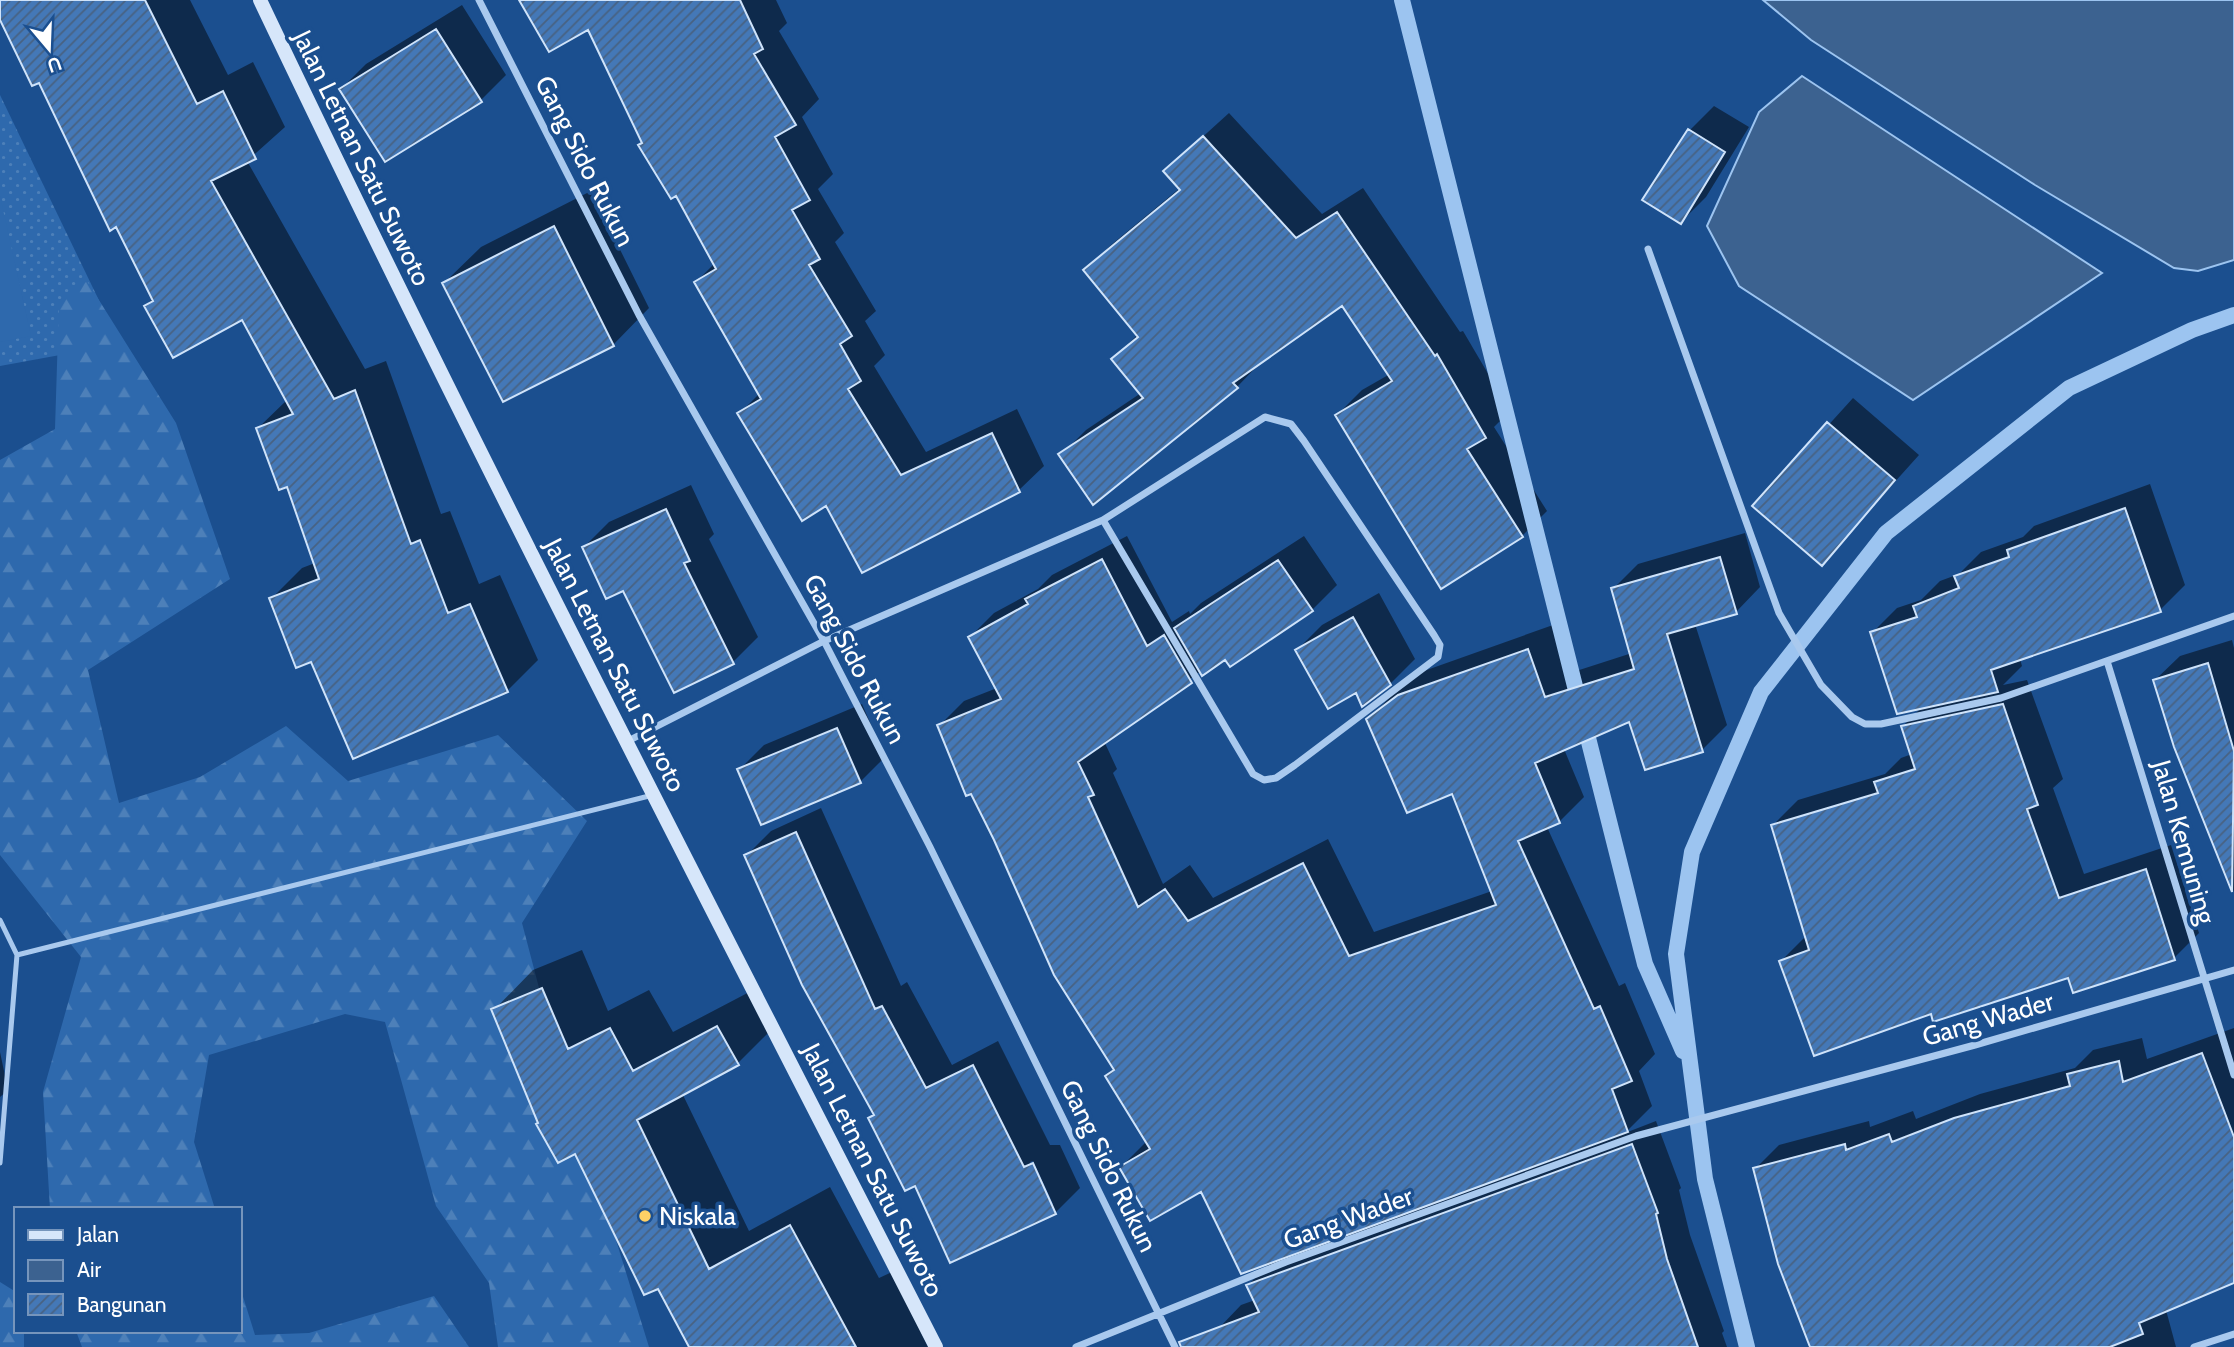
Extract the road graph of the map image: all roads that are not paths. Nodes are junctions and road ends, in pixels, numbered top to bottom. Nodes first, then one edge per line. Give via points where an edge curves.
1 (260, 0) edge
2 (479, 0) edge
3 (1647, 249) dead end
4 (1103, 520) junction
5 (2234, 616) edge
6 (824, 641) junction
7 (2107, 661) junction
8 (626, 742) junction
9 (653, 795) junction
10 (0, 920) edge
11 (17, 955) junction
12 (2234, 970) edge
13 (2202, 980) junction
14 (2234, 1075) edge
15 (0, 1163) edge
16 (1158, 1315) junction
17 (2234, 1334) edge
18 (936, 1347) edge
19 (1076, 1347) edge
20 (1175, 1347) edge
21 (2194, 1347) edge

1 - 8 main road, Jalan Letnan Satu Suwoto via 381,254
2 - 6 street, Gang Sido Rukun via 639,315
3 - 7 street via 1779,613 1821,685 1852,717 1865,724 1881,724 2001,698
4 - 4 street via 1253,774 1264,780 1295,765 1438,657 1440,645 1434,635 1291,424 1265,417
4 - 6 street
5 - 7 street
6 - 8 street
6 - 16 street, Gang Sido Rukun via 930,847
7 - 13 street, Jalan Kemuning
8 - 9 main road, Jalan Letnan Satu Suwoto
9 - 11 lane
9 - 18 main road, Jalan Letnan Satu Suwoto
10 - 11 lane
11 - 15 lane
12 - 13 street, Gang Wader
13 - 14 street, Jalan Kemuning
13 - 16 street, Gang Wader via 1636,1136 1286,1262
16 - 19 street, Gang Wader
16 - 20 street, Gang Sido Rukun
17 - 21 street

